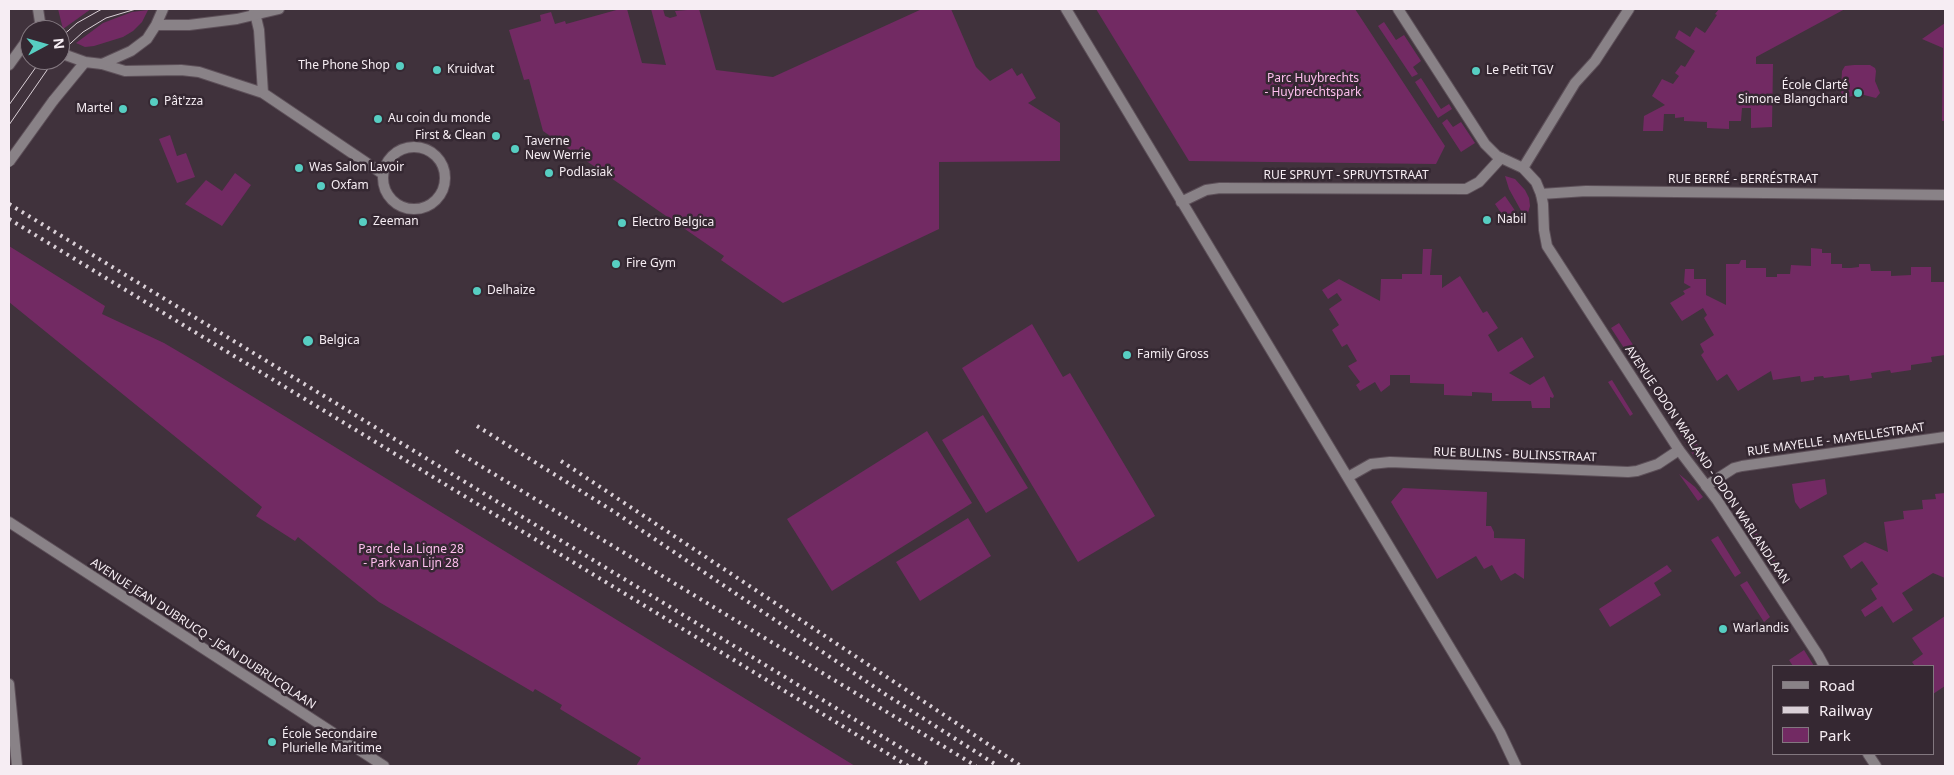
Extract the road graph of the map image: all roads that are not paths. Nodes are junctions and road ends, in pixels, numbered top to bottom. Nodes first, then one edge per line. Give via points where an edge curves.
1 (164, 9) edge
2 (279, 9) edge
3 (1066, 9) edge
4 (1398, 9) edge
5 (1629, 9) edge
6 (255, 12) edge
7 (156, 25) junction
8 (20, 50) edge
9 (70, 57) edge
10 (85, 62) junction
11 (102, 64) junction
12 (9, 65) edge
13 (263, 93) junction
14 (1500, 158) junction
15 (9, 162) edge
16 (1523, 168) junction
17 (383, 174) junction
18 (1542, 194) junction
19 (1945, 195) edge
20 (1181, 202) junction
21 (1945, 438) edge
22 (1679, 450) junction
23 (1348, 477) junction
24 (1706, 486) junction
25 (10, 527) edge
26 (1823, 665) edge
27 (9, 684) edge
28 (1869, 755) edge
29 (17, 766) edge
30 (384, 766) edge
31 (1516, 766) edge
32 (1876, 766) edge

1 - 7 street
2 - 6 street
3 - 20 street
4 - 14 street, AVENUE ODON WARLAND - ODON WARLANDLAAN via 1485,144
5 - 16 street via 1596,61 1575,83
6 - 7 street via 188,25
6 - 13 street
7 - 11 street via 147,39 131,51
8 - 12 street
9 - 10 street
10 - 11 street
10 - 15 street, bridge
11 - 13 street via 125,71 199,72
13 - 17 street
14 - 16 street, AVENUE ODON WARLAND - ODON WARLANDLAAN
14 - 20 street, RUE SPRUYT - SPRUYTSTRAAT via 1479,182 1466,189 1220,188 1206,190
16 - 18 street, AVENUE ODON WARLAND - ODON WARLANDLAAN
17 - 17 street via 387,194 404,208 425,207 441,193 444,183 444,172 434,154 414,146 393,154
18 - 19 street, RUE BERRÉ - BERRÉSTRAAT via 1586,191
18 - 22 street, AVENUE ODON WARLAND - ODON WARLANDLAAN via 1547,246
20 - 23 street
21 - 24 street, RUE MAYELLE - MAYELLESTRAAT via 1742,466
22 - 23 street, RUE BULINS - BULINSSTRAAT via 1647,468 1628,472 1390,462 1371,464
22 - 24 street, AVENUE ODON WARLAND - ODON WARLANDLAAN
23 - 31 street via 1474,686
24 - 26 street, AVENUE ODON WARLAND - ODON WARLANDLAAN
25 - 30 street, AVENUE JEAN DUBRUCQ - JEAN DUBRUCQLAAN
27 - 29 street
28 - 32 street

